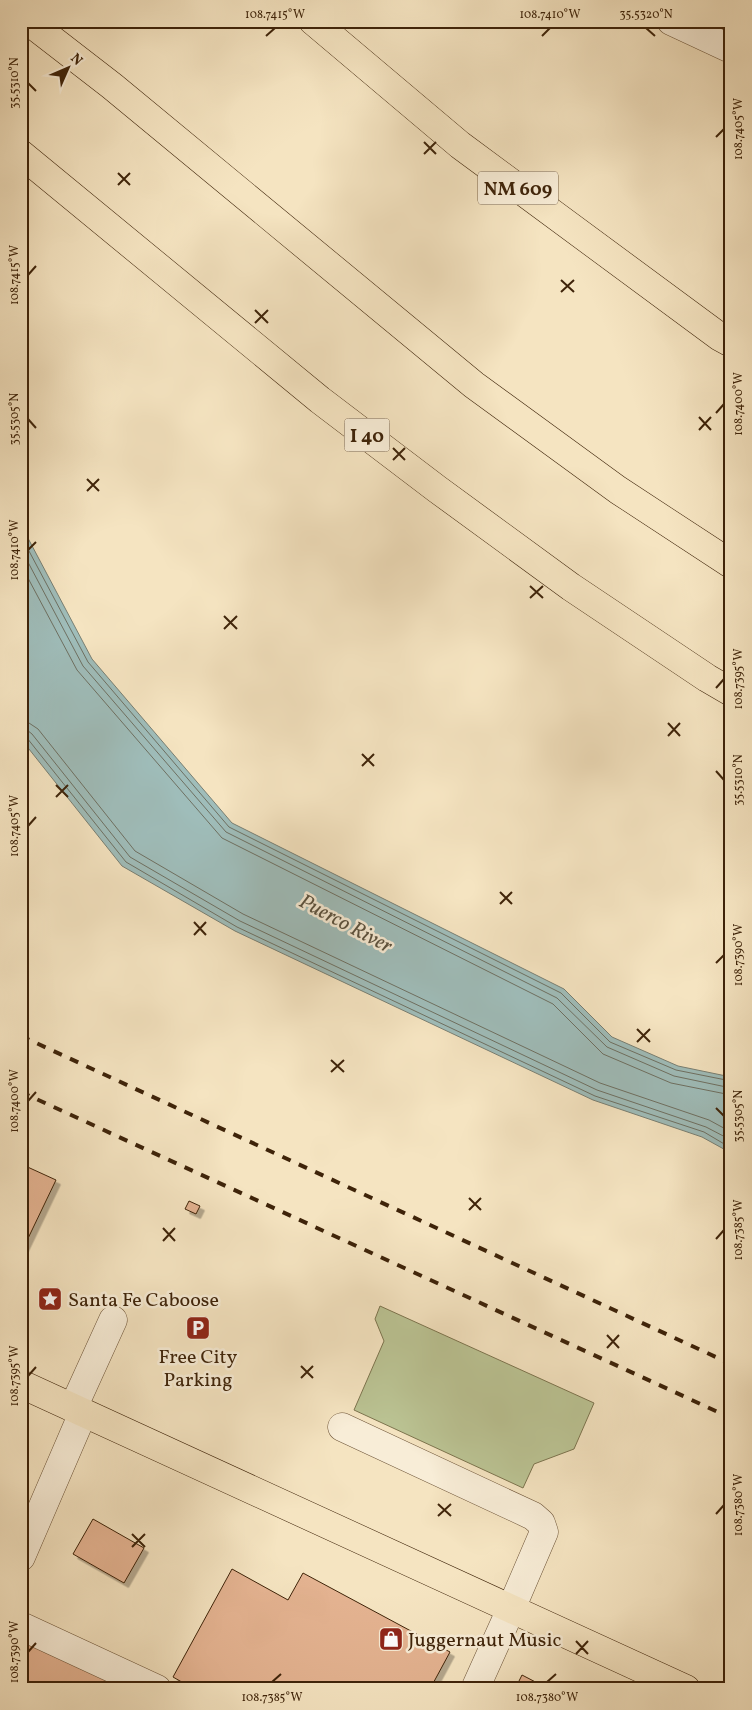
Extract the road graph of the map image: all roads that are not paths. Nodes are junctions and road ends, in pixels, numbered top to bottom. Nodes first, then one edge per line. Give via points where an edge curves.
1 (28, 21) edge
2 (313, 21) edge
3 (671, 21) edge
4 (731, 49) edge
5 (21, 154) edge
6 (731, 343) edge
7 (731, 564) edge
8 (731, 692) edge
9 (113, 1320) dead end
10 (21, 1384) edge
11 (78, 1410) junction
12 (342, 1427) dead end
13 (21, 1556) edge
14 (512, 1609) junction
15 (21, 1626) edge
16 (157, 1689) edge
17 (475, 1689) edge
18 (686, 1689) edge

1 - 7 main road via 120,92 474,385 618,490
2 - 6 main road, NM 609 via 460,145
3 - 4 street
5 - 8 main road, I 40 via 320,400 437,489 571,587
9 - 11 street
10 - 11 main road
11 - 13 street
11 - 14 main road
12 - 14 street via 533,1516 541,1523 544,1532
14 - 17 street
14 - 18 main road
15 - 16 street

